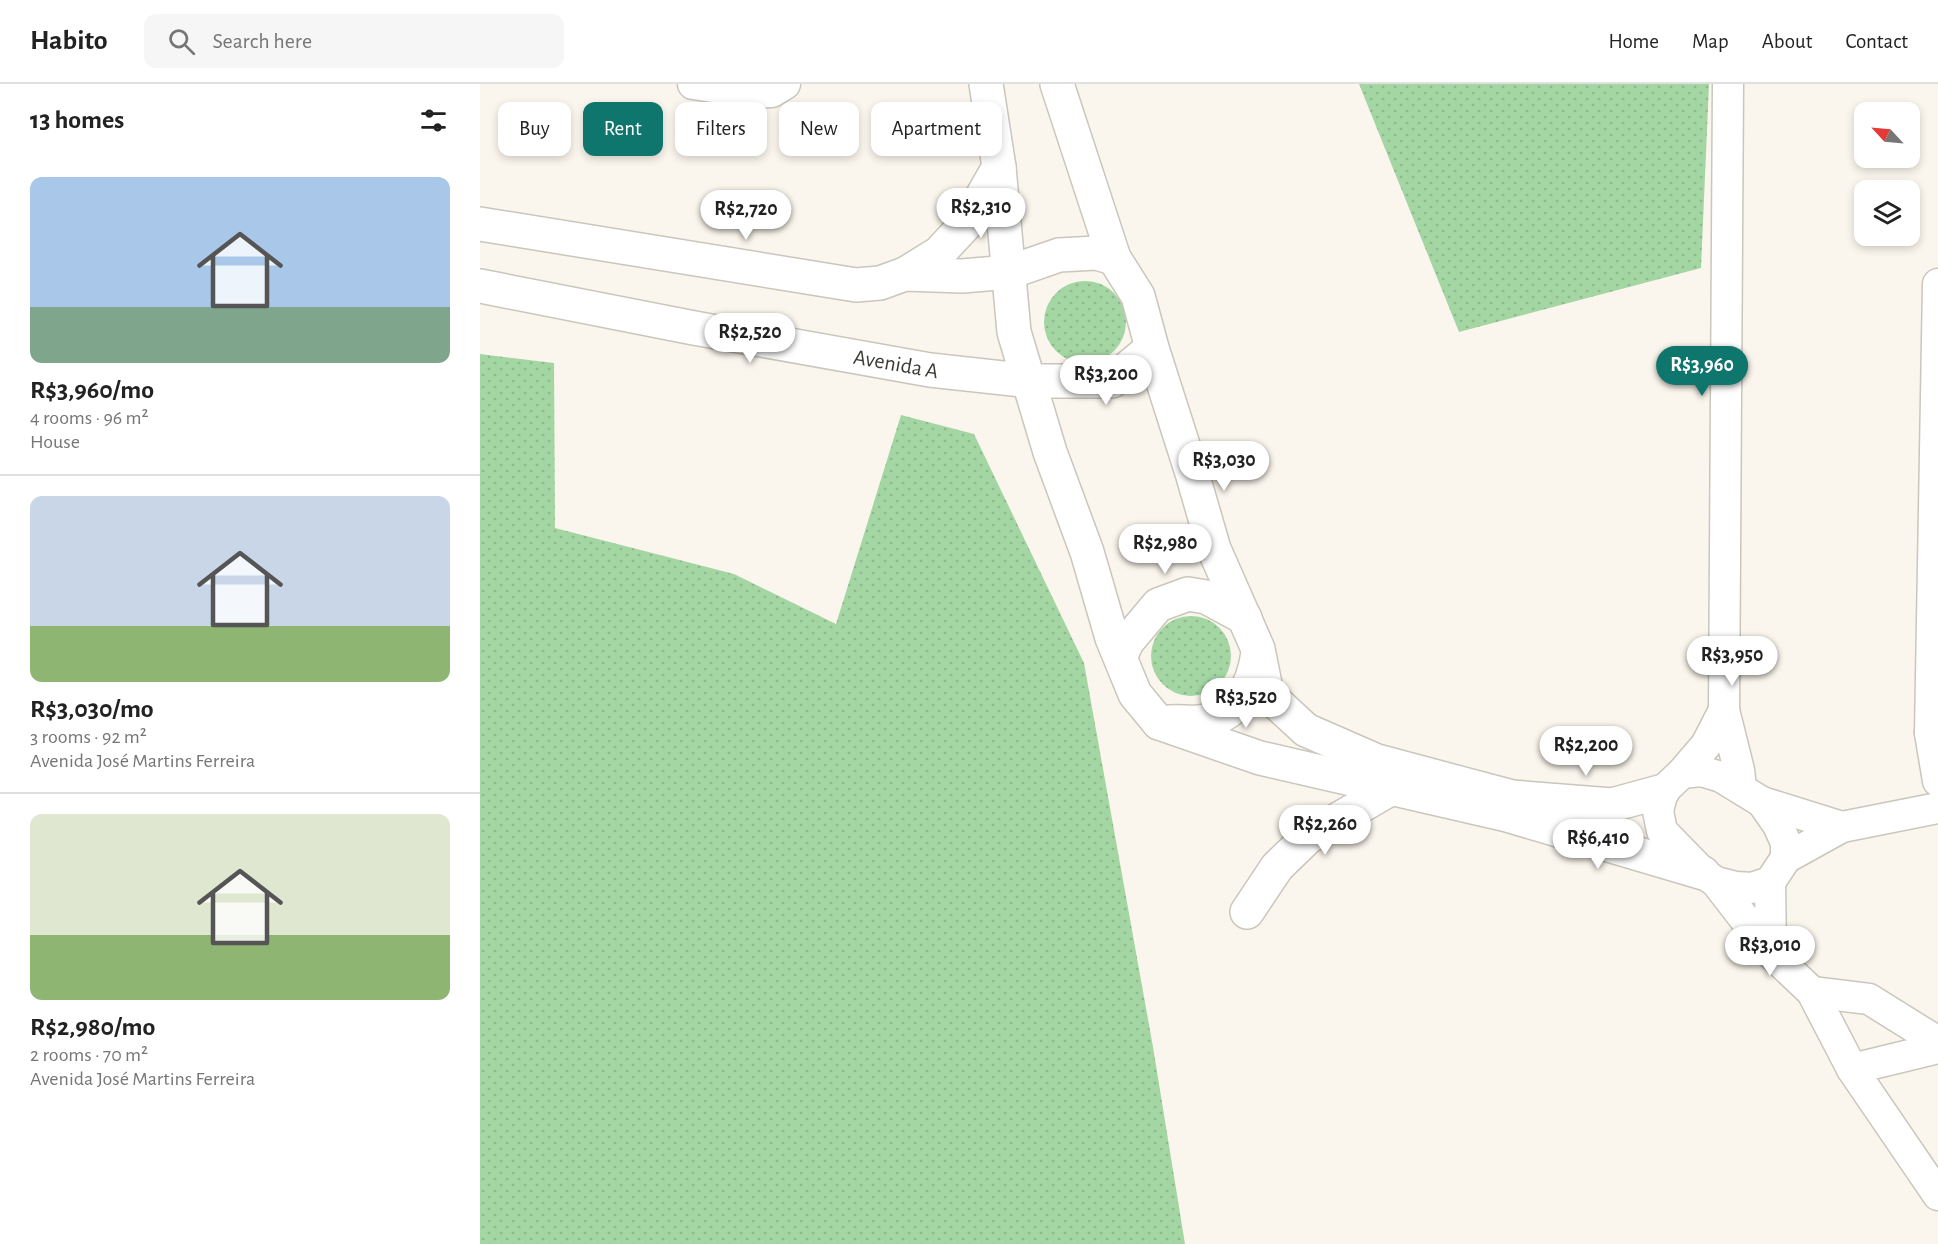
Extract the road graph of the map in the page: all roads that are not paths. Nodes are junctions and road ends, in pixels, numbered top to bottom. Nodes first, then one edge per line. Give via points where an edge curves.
1 (693, 84) edge
2 (785, 84) edge
3 (986, 84) edge
4 (1057, 84) edge
5 (1728, 84) edge
6 (999, 167) junction
7 (480, 224) edge
8 (1114, 258) junction
9 (1010, 272) junction
10 (905, 274) junction
11 (1938, 284) edge
12 (480, 286) edge
13 (1152, 348) junction
14 (1029, 381) junction
15 (1245, 618) junction
16 (1258, 649) junction
17 (1121, 655) junction
18 (1724, 710) junction
19 (1159, 723) junction
20 (1934, 736) edge
21 (1938, 781) edge
22 (1673, 782) junction
23 (1390, 789) junction
24 (1751, 795) junction
25 (1938, 808) edge
26 (1842, 827) junction
27 (1778, 870) junction
28 (1709, 877) junction
29 (1246, 912) dead end
30 (1772, 953) junction
31 (1812, 992) junction
32 (1938, 1042) edge
33 (1938, 1048) edge
34 (1852, 1069) junction
35 (1938, 1196) edge

1 - 2 street via 753,93 772,92
3 - 6 street
4 - 8 street
5 - 18 street
6 - 9 street
6 - 10 street via 966,223 939,253
7 - 10 street via 856,285 880,283
8 - 9 street via 1096,253 1059,255
8 - 13 street via 1138,296
9 - 10 street via 962,276
9 - 14 street via 1014,332
11 - 20 street
12 - 14 street, Avenida A via 930,370
13 - 14 street via 1112,381
13 - 15 street via 1214,549
14 - 17 street
15 - 16 street
15 - 17 street via 1206,597 1188,594 1158,604 1130,637
16 - 19 street via 1251,682 1234,707 1198,722
16 - 22 street via 1267,694 1306,730 1377,761 1512,797 1612,805
17 - 19 street via 1136,694
18 - 22 street via 1706,745
18 - 24 street via 1738,770
19 - 23 street via 1260,758
20 - 21 street
22 - 24 street via 1701,771 1721,777
22 - 28 street via 1658,811 1662,831
23 - 28 street via 1536,823
23 - 29 street via 1308,837 1277,867
24 - 26 street
24 - 27 street via 1778,825 1786,843
25 - 26 street
26 - 27 street
27 - 28 street via 1752,888
27 - 30 street
28 - 30 street
30 - 31 street
31 - 32 street via 1869,999
31 - 34 street
33 - 34 street
34 - 35 street

